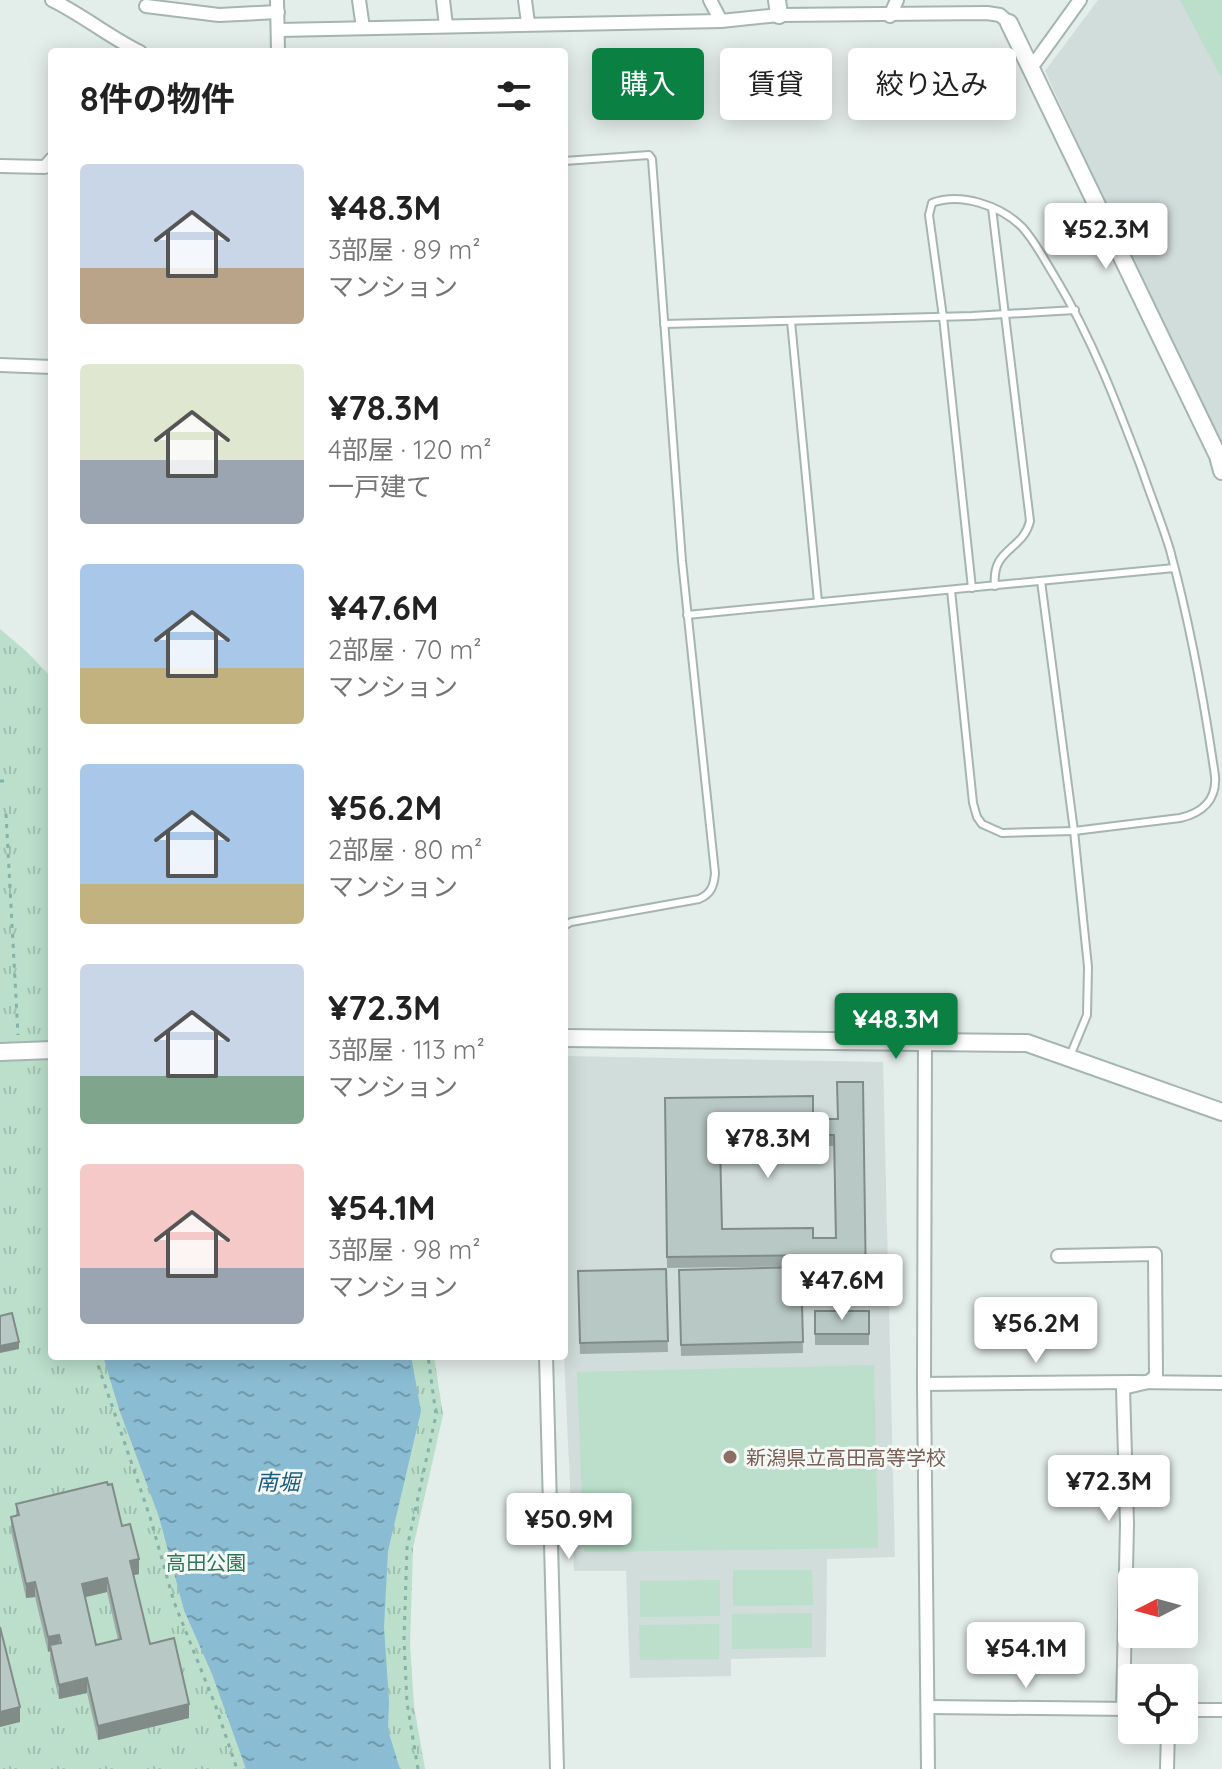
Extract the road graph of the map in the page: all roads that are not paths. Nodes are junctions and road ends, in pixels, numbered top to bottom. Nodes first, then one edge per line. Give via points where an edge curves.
1 (52, 0) edge
2 (359, 0) edge
3 (443, 0) edge
4 (525, 0) edge
5 (710, 0) edge
6 (897, 0) edge
7 (997, 0) edge
8 (1080, 0) edge
9 (146, 6) dead end
10 (278, 6) edge
11 (778, 8) edge
12 (890, 16) junction
13 (1005, 19) junction
14 (721, 21) junction
15 (528, 23) junction
16 (446, 26) junction
17 (363, 28) junction
18 (279, 30) junction
19 (132, 48) edge
20 (278, 48) edge
21 (1031, 68) junction
22 (568, 161) edge
23 (48, 164) edge
24 (0, 166) edge
25 (992, 208) junction
26 (1075, 310) junction
27 (1004, 314) junction
28 (943, 317) junction
29 (791, 321) junction
30 (664, 324) junction
31 (0, 365) edge
32 (48, 367) edge
33 (1221, 461) edge
34 (1174, 568) junction
35 (1041, 581) junction
36 (995, 586) junction
37 (972, 588) junction
38 (951, 590) junction
39 (818, 602) junction
40 (687, 615) junction
41 (1074, 831) junction
42 (568, 924) edge
43 (568, 1038) edge
44 (925, 1041) junction
45 (48, 1050) edge
46 (0, 1052) edge
47 (1068, 1059) junction
48 (1222, 1112) edge
49 (1058, 1256) dead end
50 (546, 1360) edge
51 (1148, 1382) junction
52 (1222, 1383) edge
53 (924, 1384) junction
54 (1127, 1664) edge
55 (929, 1707) junction
56 (1118, 1709) edge
57 (1198, 1710) edge
58 (1222, 1710) edge
59 (1168, 1744) edge
60 (557, 1769) edge
61 (928, 1769) edge
62 (1167, 1769) edge

1 - 19 street
2 - 17 street
3 - 16 street
4 - 15 street
5 - 14 street
6 - 12 street
7 - 13 street
8 - 21 street
9 - 10 street via 219,15
10 - 18 street
11 - 12 street
11 - 14 street
12 - 13 street via 987,13
13 - 21 street
14 - 15 street
15 - 16 street
16 - 17 street
17 - 18 street
18 - 20 street
21 - 33 street
22 - 30 lane via 649,155
23 - 24 street
25 - 26 lane via 1023,229
25 - 27 lane
25 - 28 lane via 957,200 930,205
26 - 27 lane
26 - 34 lane via 1122,414
27 - 28 lane
27 - 36 lane via 1030,521 1024,536 999,558
28 - 29 lane
28 - 37 lane
29 - 30 lane
29 - 39 lane
30 - 40 lane
31 - 32 street
34 - 35 lane
34 - 41 lane via 1206,724 1214,793 1193,815
35 - 36 lane
35 - 41 lane
36 - 37 lane
37 - 38 lane
38 - 39 lane
38 - 41 lane via 977,817 1002,833
39 - 40 lane
40 - 42 lane via 715,861 713,887 699,899
41 - 47 lane via 1088,998 1085,1023
43 - 44 street
44 - 47 street via 1027,1043
44 - 53 street
45 - 46 street
47 - 48 street
49 - 51 street via 1155,1254 1156,1376
50 - 60 street
51 - 52 street
51 - 53 street
51 - 54 street via 1123,1388
53 - 55 street
55 - 56 street
55 - 61 street
57 - 58 street
59 - 62 street

